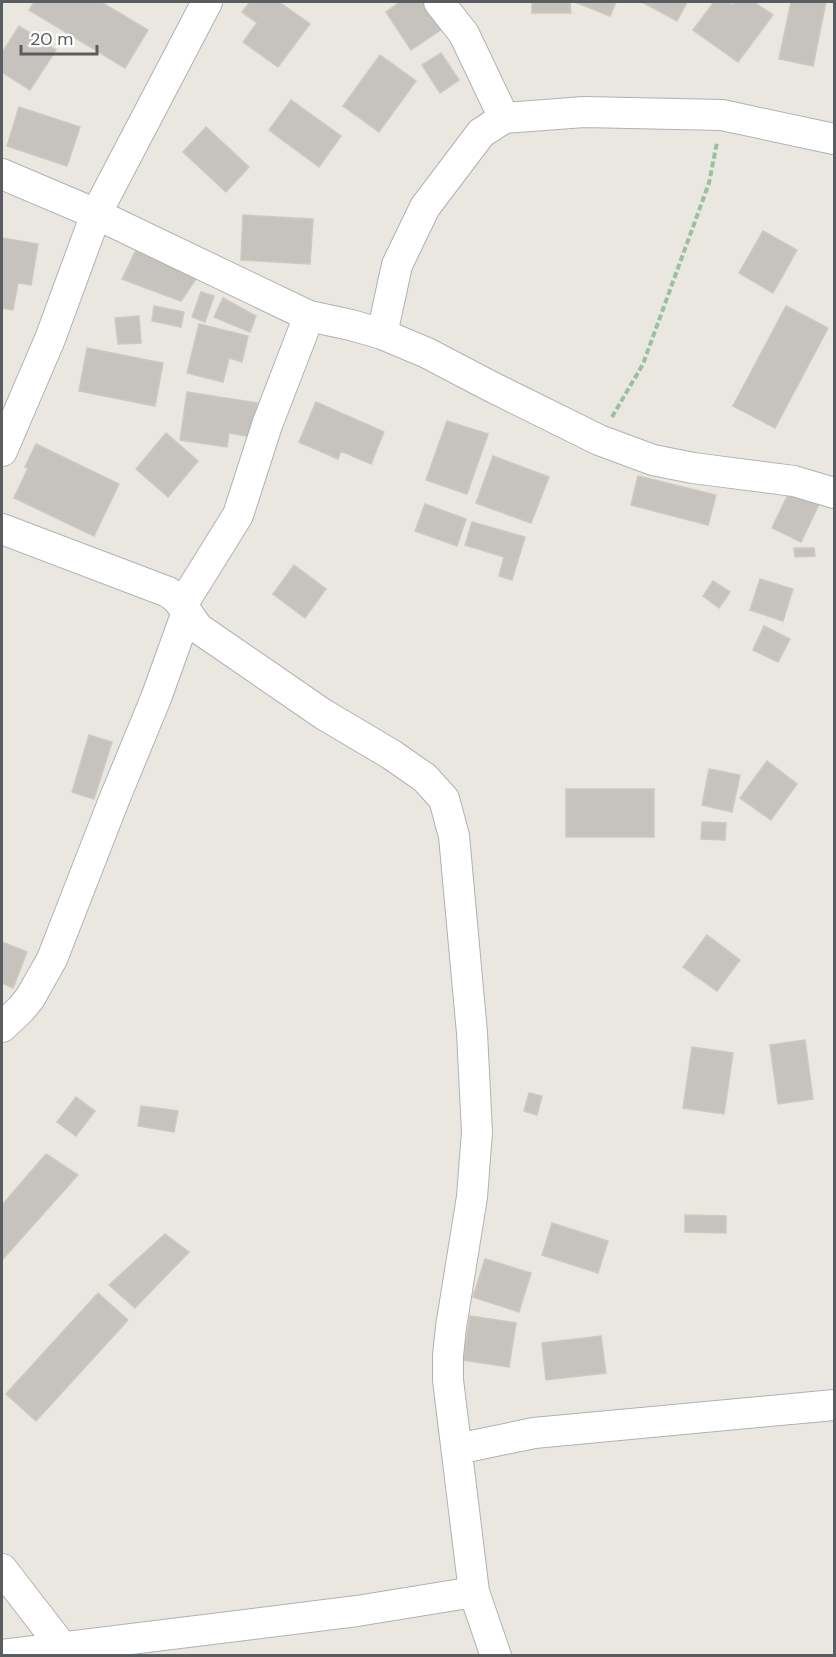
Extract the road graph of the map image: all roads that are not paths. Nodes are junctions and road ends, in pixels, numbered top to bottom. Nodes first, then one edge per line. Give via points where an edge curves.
1 (207, 2) edge
2 (439, 2) edge
3 (504, 117) junction
4 (834, 139) edge
5 (2, 174) edge
6 (96, 214) junction
7 (309, 316) junction
8 (382, 334) junction
9 (2, 451) edge
10 (834, 493) edge
11 (2, 529) edge
12 (184, 609) junction
13 (2, 1027) edge
14 (834, 1405) edge
15 (457, 1449) junction
16 (2, 1569) edge
17 (474, 1592) junction
18 (63, 1648) junction
19 (2, 1655) edge
20 (496, 1656) edge

1 - 6 street
2 - 3 street via 464,34
3 - 4 street via 584,112 722,115
3 - 8 street via 481,133 425,207 397,265
5 - 6 street
6 - 7 street
6 - 9 street via 50,339
7 - 8 street
7 - 12 street via 238,515
8 - 10 street via 599,440 653,460 794,481
11 - 12 street via 168,592
12 - 13 street via 156,699 52,959 30,998
12 - 15 street via 203,632 417,772 444,799 454,836 477,1132 472,1197 448,1356
14 - 15 street via 534,1433
15 - 17 street
16 - 18 street
17 - 18 street via 357,1611
17 - 20 street
18 - 19 street

